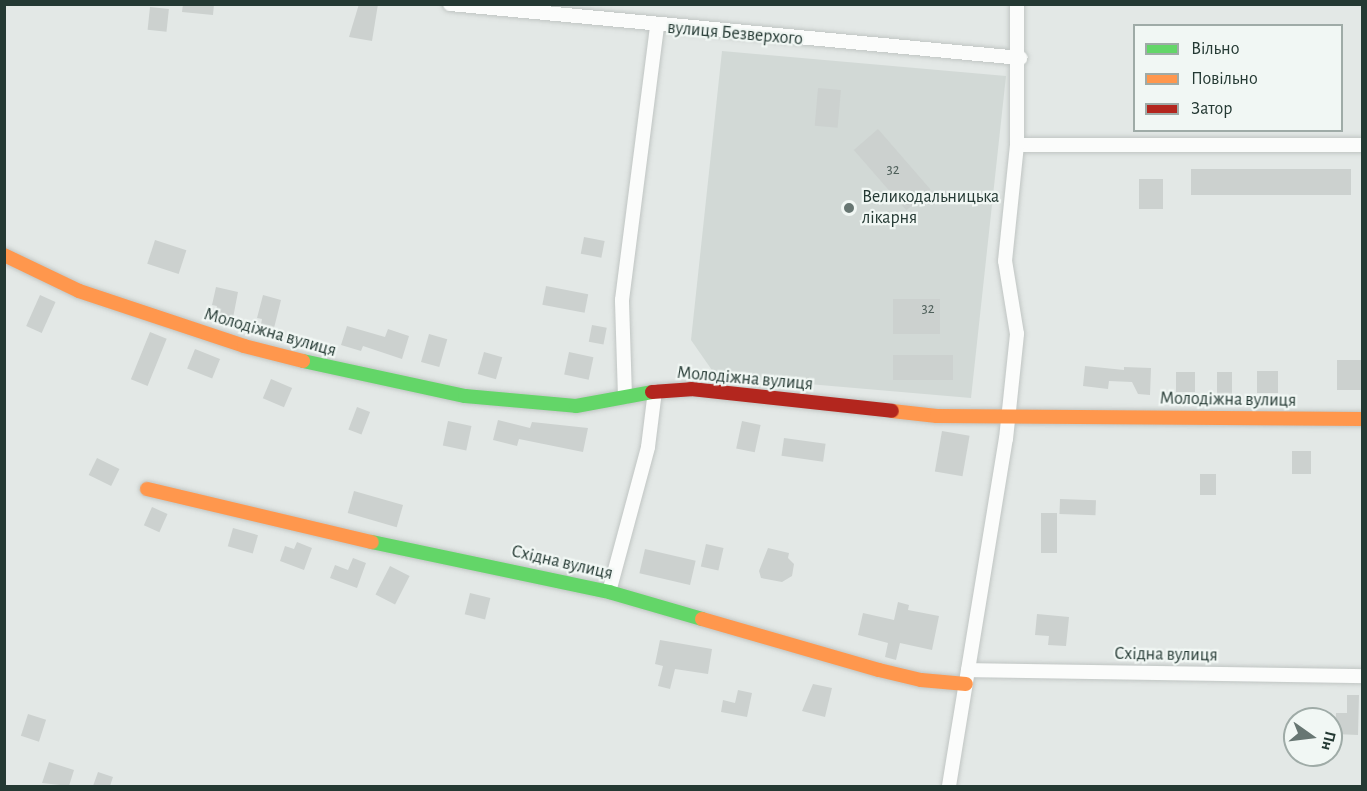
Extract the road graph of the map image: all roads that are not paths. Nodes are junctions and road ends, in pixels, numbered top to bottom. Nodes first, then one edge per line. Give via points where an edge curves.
1 (450, 4) edge
2 (1017, 4) edge
3 (657, 27) junction
4 (1020, 58) junction
5 (1017, 145) junction
6 (1362, 145) edge
7 (4, 255) edge
8 (656, 391) junction
9 (625, 397) junction
10 (1008, 416) junction
11 (1362, 420) edge
12 (147, 489) dead end
13 (609, 592) junction
14 (1362, 676) edge
15 (967, 677) junction
16 (950, 786) edge

1 - 3 street, вулиця Безверхого
2 - 4 street
3 - 4 street, вулиця Безверхого
3 - 9 street via 622,300
4 - 5 street
5 - 6 street
5 - 10 street via 1005,261 1018,324
7 - 9 street, Молодіжна вулиця via 79,291 244,346 335,370 476,398 576,406
8 - 9 street, Молодіжна вулиця
8 - 10 street, Молодіжна вулиця via 691,389 937,416
8 - 13 street via 648,447
10 - 11 street, Молодіжна вулиця
10 - 15 street
12 - 13 street, Східна вулиця via 393,547
13 - 15 street, Східна вулиця via 921,680
14 - 15 street, Східна вулиця
15 - 16 street

